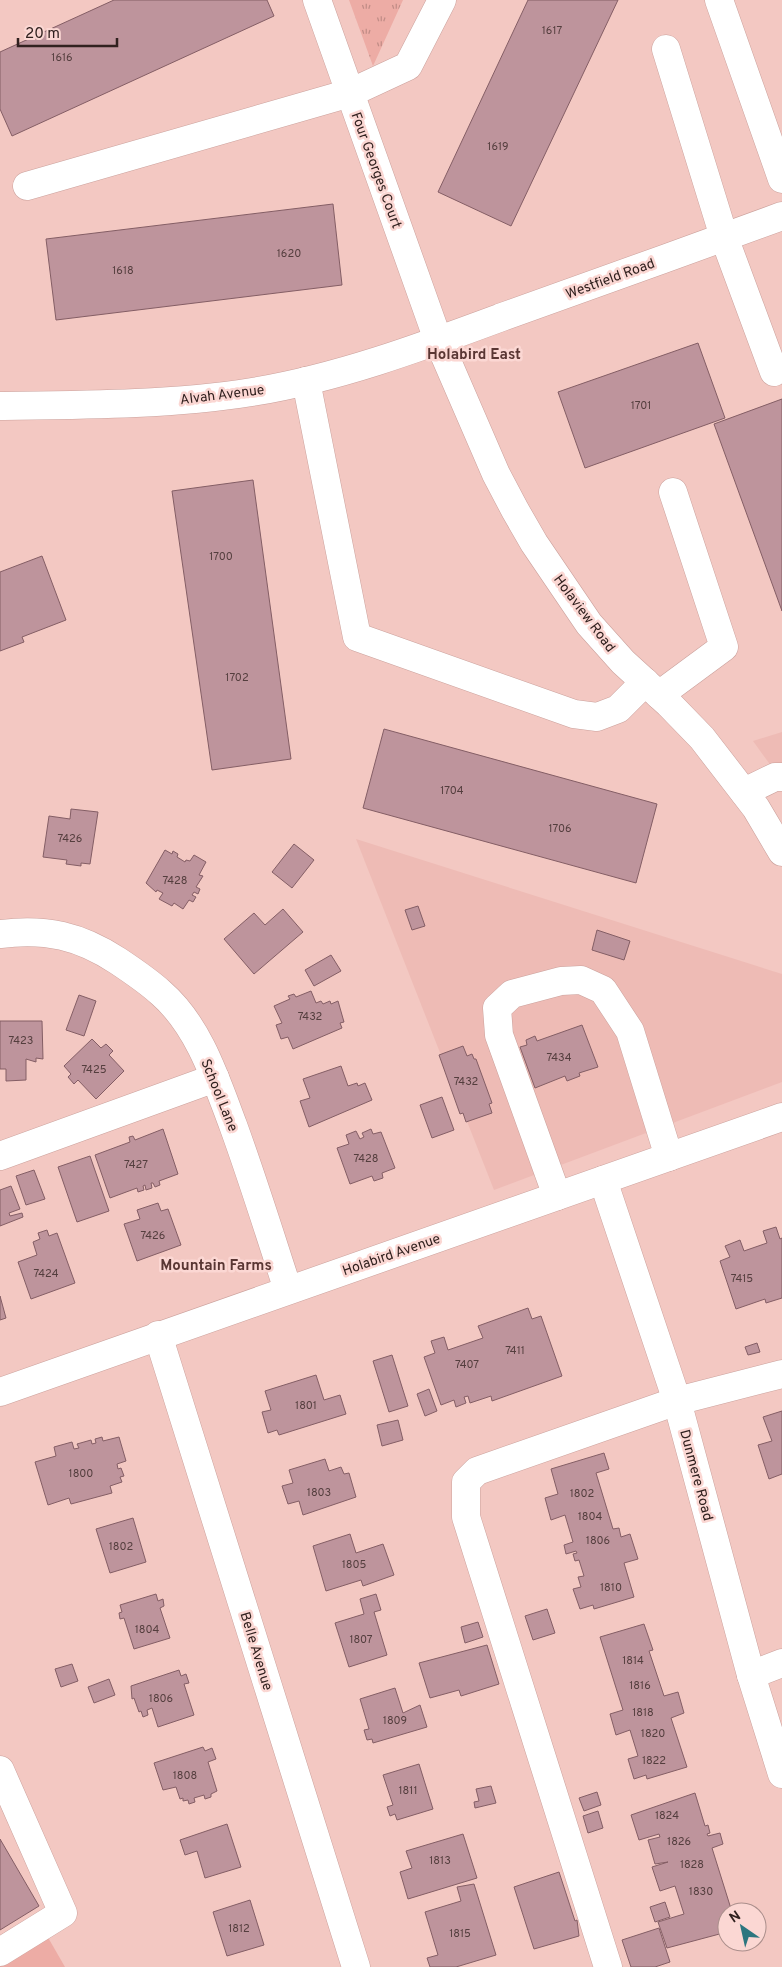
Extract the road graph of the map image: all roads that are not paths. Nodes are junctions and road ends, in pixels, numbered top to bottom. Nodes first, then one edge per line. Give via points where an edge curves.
1 (316, 0) edge
2 (442, 0) edge
3 (719, 0) edge
4 (666, 49) dead end
5 (350, 93) junction
6 (782, 179) edge
7 (27, 186) dead end
8 (782, 216) edge
9 (724, 237) junction
10 (438, 340) junction
11 (774, 372) dead end
12 (306, 381) junction
13 (0, 406) edge
14 (673, 492) dead end
15 (652, 688) junction
16 (782, 777) edge
17 (744, 792) junction
18 (782, 852) edge
19 (0, 934) edge
20 (215, 1078) junction
21 (782, 1117) edge
22 (0, 1156) edge
23 (669, 1156) junction
24 (603, 1180) junction
25 (557, 1196) junction
26 (288, 1290) junction
27 (158, 1335) junction
28 (782, 1374) edge
29 (0, 1392) edge
30 (677, 1402) junction
31 (782, 1664) edge
32 (750, 1675) junction
33 (0, 1770) edge
34 (782, 1774) edge
35 (0, 1952) edge
36 (356, 1967) edge
37 (608, 1967) edge

1 - 5 street, Four Georges Court
2 - 5 street via 408,66
3 - 6 street
4 - 9 street
5 - 7 street
5 - 10 street, Four Georges Court
8 - 9 street, Westfield Road
9 - 10 street, Westfield Road
9 - 11 street
10 - 12 street, Alvah Avenue
10 - 15 street, Holaview Road via 496,474 534,543 589,624 622,662
12 - 13 street, Alvah Avenue via 207,398
12 - 15 street via 357,637 574,714 597,717 618,709
14 - 15 street via 724,647
15 - 17 street, Holaview Road via 702,738
16 - 17 street via 774,777
17 - 18 street, Holaview Road
19 - 20 street, School Lane via 27,931 63,935 96,947 129,968 162,993 185,1022
20 - 22 street
20 - 26 street, School Lane
21 - 23 street, Holabird Avenue
23 - 24 street, Holabird Avenue
23 - 25 street via 630,1031 603,990 582,980 561,981 512,994 497,1008 499,1034
24 - 25 street, Holabird Avenue
24 - 30 street, Dunmere Road
25 - 26 street, Holabird Avenue
26 - 27 street, Holabird Avenue
27 - 29 street, Holabird Avenue
27 - 36 street, Belle Avenue
28 - 30 street
30 - 32 street, Dunmere Road
30 - 37 street via 477,1471 466,1482 466,1517
31 - 32 street
32 - 34 street, Dunmere Road
33 - 35 street via 63,1913

